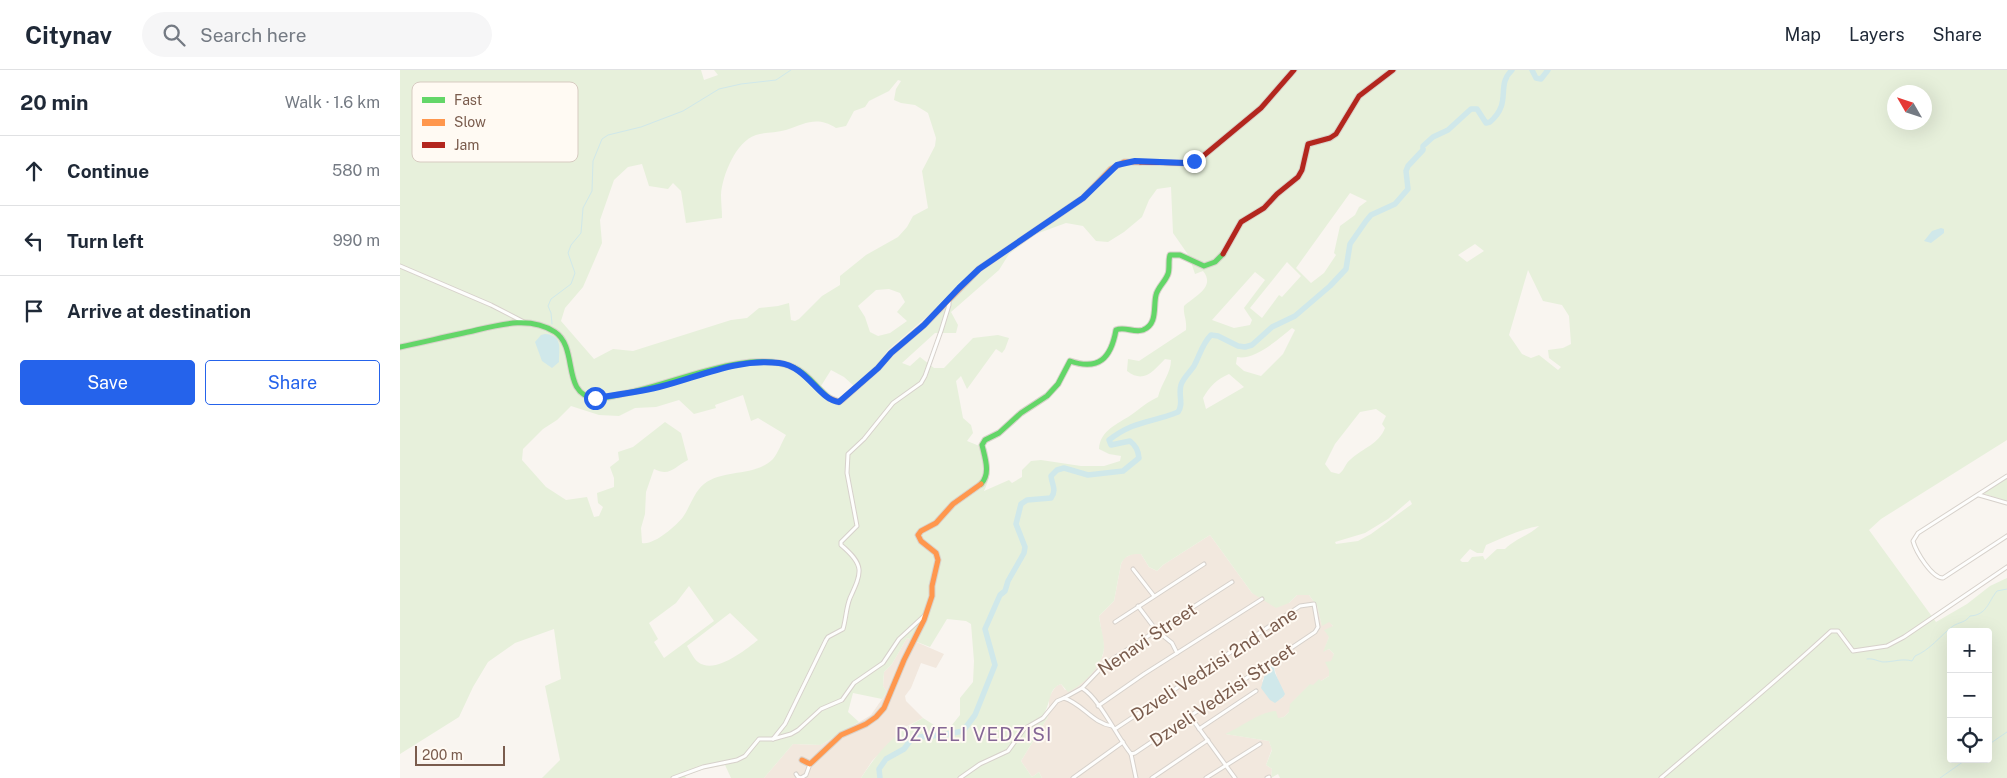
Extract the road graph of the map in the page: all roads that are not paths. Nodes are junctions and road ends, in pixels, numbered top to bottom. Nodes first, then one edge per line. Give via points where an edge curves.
1 (1294, 70) edge
2 (1393, 70) edge
3 (400, 266) edge
4 (949, 298) junction
5 (524, 322) junction
6 (400, 347) edge
7 (2007, 476) edge
8 (1978, 494) junction
9 (2007, 503) edge
10 (2007, 536) edge
11 (1204, 564) dead end
12 (2007, 567) edge
13 (1133, 569) dead end
14 (1232, 582) dead end
15 (1154, 596) junction
16 (1262, 599) dead end
17 (1314, 604) joint
18 (1138, 606) junction
19 (925, 615) junction
20 (1115, 622) dead end
21 (1156, 630) junction
22 (1177, 653) junction
23 (1082, 688) junction
24 (1256, 692) dead end
25 (1064, 698) junction
26 (1098, 706) junction
27 (1190, 716) junction
28 (1114, 728) junction
29 (1200, 730) junction
30 (773, 739) junction
31 (1208, 740) junction
32 (1124, 742) junction
33 (1260, 744) dead end
34 (1131, 754) junction
35 (802, 760) dead end
36 (810, 764) junction
37 (1226, 765) junction
38 (796, 774) dead end
39 (673, 778) edge
40 (960, 778) edge
41 (1073, 778) edge
42 (1136, 778) edge
43 (1152, 778) edge
44 (1206, 778) edge
45 (1235, 778) edge
46 (1661, 778) edge

1 - 4 street via 1261,108 1202,157 1185,163 1135,161 1117,165 1083,198 979,269
2 - 19 street via 1361,94 1336,134 1327,140 1308,144 1298,178 1264,209 1241,222 1216,261 1200,265 1182,256 1170,255 1168,274 1158,289 1153,317 1145,329 1140,332 1116,330 1113,346 1099,363 1084,366 1070,361 1058,384 1047,396 985,440 982,445 987,469 985,480 918,535 936,553 938,560
3 - 5 street
4 - 5 street via 839,402 830,399 801,371 791,366 763,362 726,366 625,394 587,396 575,385 570,350 564,339
4 - 30 street via 941,331 921,383 893,403 848,454 847,473 857,526 841,545 857,560 860,573 857,587 850,600 843,629 826,640 785,724
5 - 6 street
7 - 8 street
8 - 9 street
8 - 10 street via 1914,537 1914,546 1933,574 1943,578
11 - 15 street
12 - 46 street via 1904,638 1887,646 1853,651 1838,630 1831,631
13 - 15 street
14 - 21 street, Nenavi Street
15 - 18 street
16 - 22 street
17 - 27 street, Dzveli Vedzisi Street via 1318,626 1315,632
17 - 28 street, Dzveli Vedzisi 2nd Lane via 1300,606
18 - 20 street
18 - 21 street
19 - 30 street via 899,639 883,663 854,683 842,700 821,709 791,734
19 - 36 street via 884,708 866,724 841,735
21 - 22 street via 1172,643
21 - 23 street, Nenavi Street via 1102,666
22 - 26 street
23 - 25 street, Nenavi Street
23 - 26 street, Dzveli Vedzisi Street
24 - 29 street
25 - 28 street, Dzveli Vedzisi Street via 1077,704 1098,722
25 - 40 street via 1057,700 1043,718 1024,729 1008,751
26 - 28 street, Dzveli Vedzisi Street
27 - 29 street
27 - 34 street, Dzveli Vedzisi Street
28 - 32 street, Dzveli Vedzisi Street
29 - 31 street
30 - 39 street via 759,739 745,756 737,760
31 - 37 street
31 - 43 street
32 - 34 street, Dzveli Vedzisi Street
32 - 41 street
33 - 37 street
34 - 42 street
35 - 36 street
36 - 38 street via 806,775 801,778
37 - 44 street
37 - 45 street

